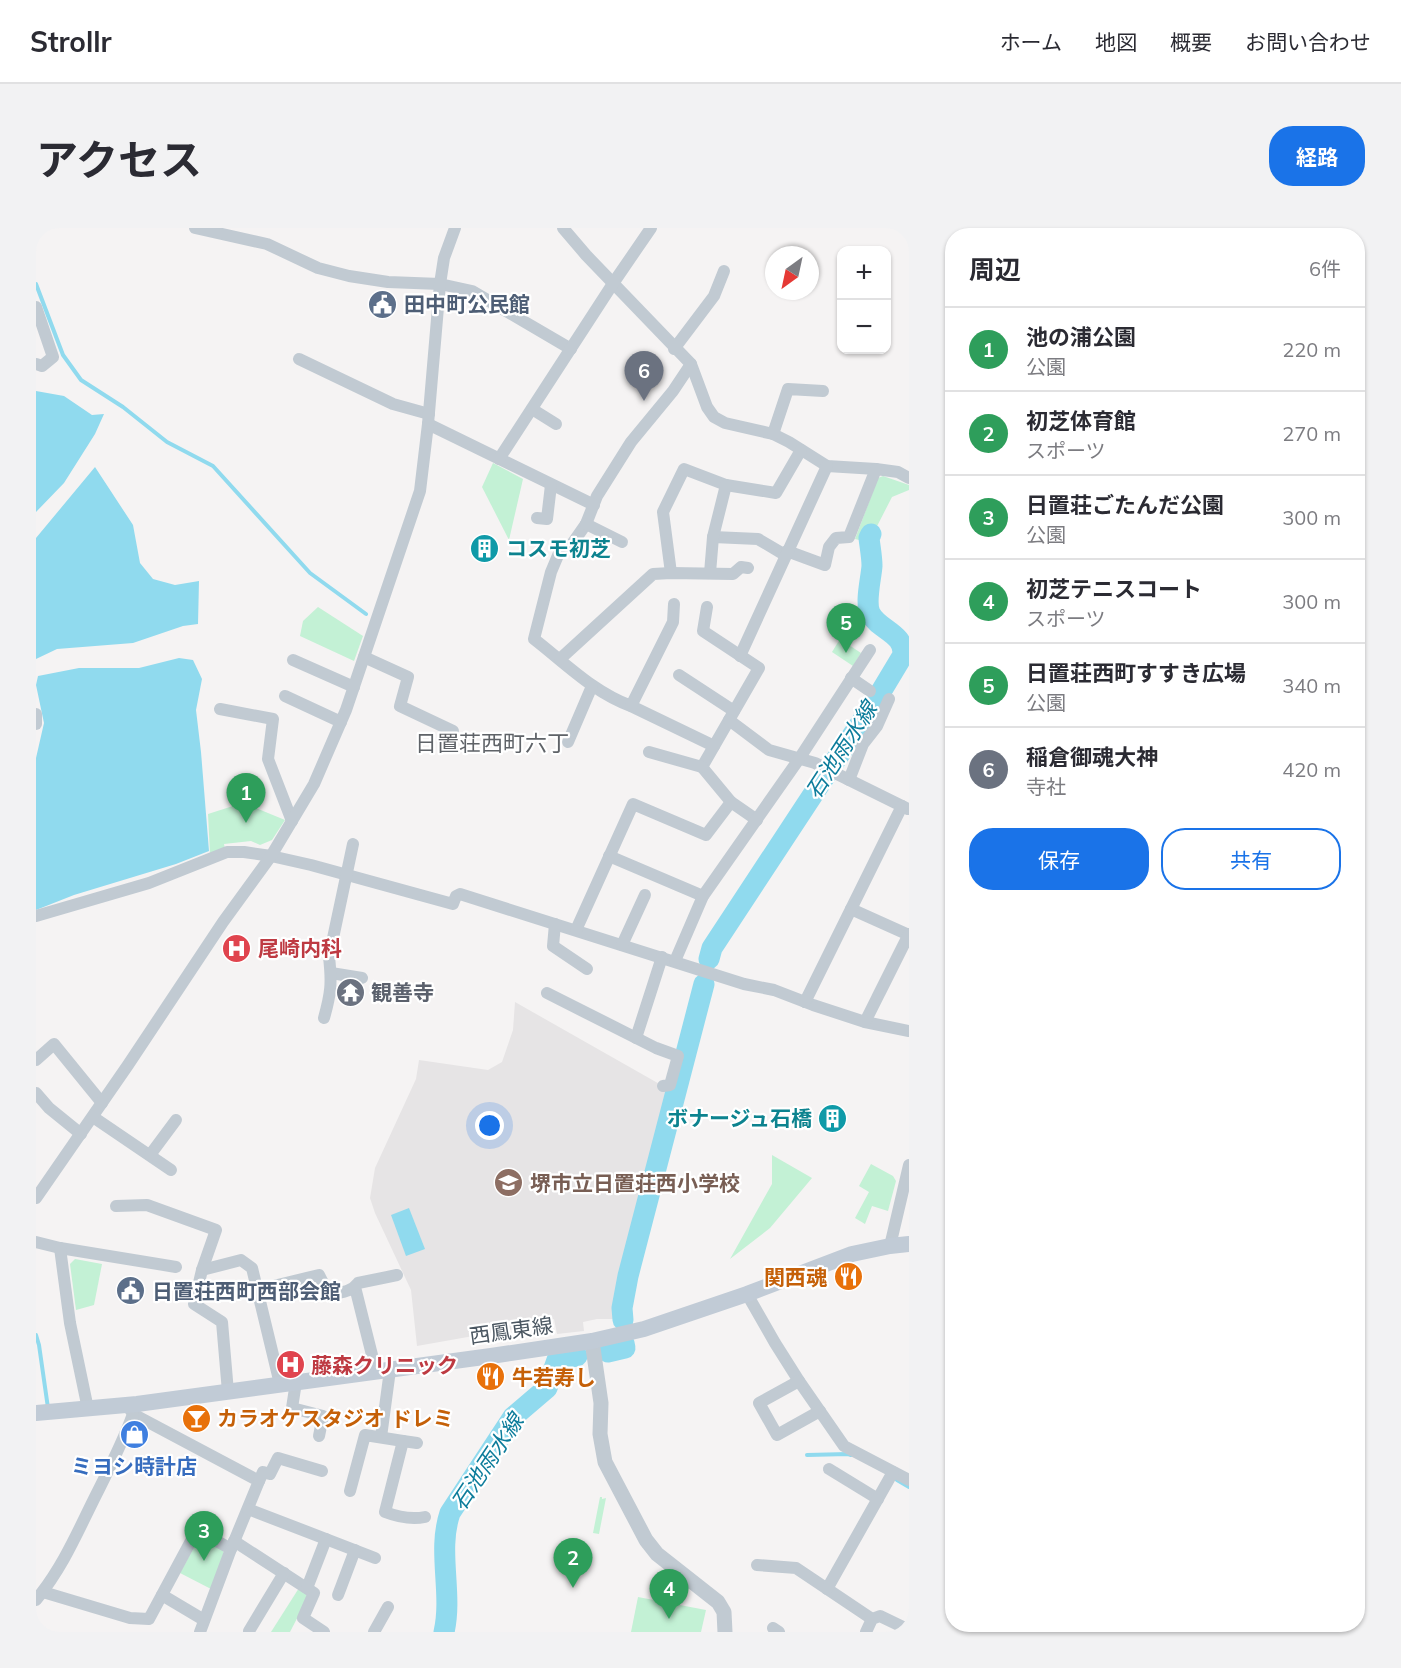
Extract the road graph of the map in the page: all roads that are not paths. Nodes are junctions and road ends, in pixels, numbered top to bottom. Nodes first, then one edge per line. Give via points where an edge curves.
1 (195, 228) edge
2 (455, 228) edge
3 (563, 228) edge
4 (651, 228) edge
5 (724, 271) dead end
6 (614, 282) junction
7 (440, 284) junction
8 (36, 307) edge
9 (571, 349) junction
10 (674, 349) junction
11 (299, 359) dead end
12 (36, 364) edge
13 (691, 364) junction
14 (823, 391) dead end
15 (532, 409) junction
16 (428, 419) junction
17 (556, 424) dead end
18 (773, 434) junction
19 (801, 450) junction
20 (499, 459) junction
21 (827, 466) junction
22 (876, 469) junction
23 (909, 478) edge
24 (551, 485) junction
25 (726, 485) junction
26 (594, 505) junction
27 (537, 518) dead end
28 (586, 524) junction
29 (712, 537) junction
30 (622, 542) dead end
31 (786, 553) junction
32 (748, 568) dead end
33 (671, 573) junction
34 (710, 573) junction
35 (674, 604) dead end
36 (707, 607) dead end
37 (870, 650) dead end
38 (740, 656) junction
39 (364, 657) junction
40 (560, 659) junction
41 (293, 660) dead end
42 (679, 675) dead end
43 (851, 678) junction
44 (592, 686) junction
45 (354, 687) junction
46 (870, 691) dead end
47 (285, 696) dead end
48 (889, 699) dead end
49 (631, 706) junction
50 (220, 709) dead end
51 (36, 714) edge
52 (732, 716) junction
53 (341, 722) junction
54 (36, 724) edge
55 (453, 731) dead end
56 (568, 742) dead end
57 (714, 746) junction
58 (649, 752) dead end
59 (799, 759) junction
60 (702, 767) junction
61 (849, 780) junction
62 (731, 802) junction
63 (905, 808) edge
64 (757, 820) junction
65 (292, 821) junction
66 (353, 844) dead end
67 (271, 856) junction
68 (609, 856) junction
69 (346, 875) junction
70 (645, 895) dead end
71 (703, 896) junction
72 (851, 909) junction
73 (36, 916) edge
74 (555, 924) junction
75 (576, 930) junction
76 (909, 934) edge
77 (622, 945) junction
78 (662, 957) junction
79 (675, 961) junction
80 (587, 969) dead end
81 (331, 973) junction
82 (362, 978) dead end
83 (547, 993) dead end
84 (805, 1002) junction
85 (324, 1018) dead end
86 (865, 1022) junction
87 (909, 1031) edge
88 (636, 1038) junction
89 (36, 1059) edge
90 (663, 1086) dead end
91 (36, 1093) edge
92 (102, 1103) junction
93 (93, 1117) junction
94 (176, 1120) dead end
95 (81, 1134) junction
96 (150, 1155) junction
97 (909, 1165) edge
98 (171, 1170) dead end
99 (36, 1198) edge
100 (116, 1206) dead end
101 (36, 1242) edge
102 (909, 1244) edge
103 (890, 1246) junction
104 (60, 1248) junction
105 (176, 1267) dead end
106 (202, 1269) junction
107 (397, 1275) dead end
108 (355, 1287) junction
109 (257, 1290) junction
110 (747, 1294) junction
111 (592, 1341) junction
112 (383, 1371) junction
113 (799, 1381) junction
114 (288, 1383) junction
115 (228, 1392) junction
116 (88, 1409) junction
117 (130, 1410) junction
118 (820, 1411) junction
119 (36, 1413) edge
120 (319, 1437) dead end
121 (381, 1437) junction
122 (403, 1441) junction
123 (417, 1443) dead end
124 (314, 1467) dead end
125 (829, 1469) dead end
126 (893, 1472) junction
127 (909, 1480) edge
128 (259, 1481) junction
129 (350, 1491) dead end
130 (878, 1499) junction
131 (249, 1509) junction
132 (425, 1517) dead end
133 (326, 1539) junction
134 (232, 1545) junction
135 (355, 1550) junction
136 (375, 1558) dead end
137 (757, 1565) dead end
138 (284, 1573) junction
139 (307, 1588) junction
140 (827, 1588) junction
141 (162, 1595) junction
142 (338, 1595) dead end
143 (39, 1596) edge
144 (388, 1607) dead end
145 (872, 1619) junction
146 (202, 1626) edge
147 (909, 1630) edge
148 (249, 1631) edge
149 (324, 1632) edge
150 (374, 1632) edge
151 (725, 1632) edge
152 (866, 1632) edge

1 - 7 street via 267,244 318,268 349,276
2 - 7 street
3 - 6 street
4 - 6 street
5 - 10 street via 714,296
6 - 9 street
6 - 10 street
7 - 9 street via 472,291
7 - 16 street
8 - 12 street via 53,357 42,366
9 - 15 street
10 - 13 street
11 - 16 street
13 - 18 street via 714,417
13 - 26 street via 632,442
14 - 18 street via 788,389
15 - 17 street
15 - 20 street
16 - 20 street
16 - 39 street via 420,491
18 - 19 street
19 - 21 street
19 - 25 street via 776,493
20 - 24 street
21 - 22 street
21 - 31 street
22 - 23 street
22 - 31 street via 849,537 836,538 829,547 825,565
24 - 26 street
24 - 27 street via 547,519
25 - 29 street
25 - 33 street via 684,469 663,512
26 - 28 street
28 - 30 street
28 - 40 street via 572,544 559,553 534,639
29 - 31 street via 758,539
29 - 34 street
31 - 38 street
32 - 34 street via 741,567 733,574
33 - 34 street
33 - 40 street via 653,574
35 - 49 street via 673,622
36 - 38 street via 703,631
37 - 43 street
38 - 52 street via 759,668
39 - 45 street
39 - 55 street via 408,677 400,706
40 - 44 street
41 - 45 street
42 - 52 street
43 - 46 street
43 - 59 street
44 - 49 street
44 - 56 street
45 - 53 street
47 - 53 street
48 - 61 street via 877,726 863,744
49 - 57 street
50 - 65 street via 273,719 268,759
51 - 54 street
52 - 57 street
52 - 59 street via 769,750
53 - 65 street via 314,784
57 - 60 street
58 - 60 street
59 - 61 street
59 - 64 street
60 - 62 street
61 - 63 street
62 - 64 street
62 - 68 street via 706,836 633,804
63 - 72 street
64 - 71 street
65 - 67 street
66 - 69 street
67 - 69 street
67 - 73 street via 227,852 149,883
67 - 92 street
68 - 71 street
68 - 75 street
69 - 74 street via 453,904 460,894
69 - 81 street via 328,957
70 - 77 street
71 - 79 street
72 - 76 street
72 - 84 street
74 - 75 street
74 - 80 street via 553,946
75 - 77 street
76 - 86 street
77 - 78 street
78 - 79 street
78 - 88 street
79 - 84 street
81 - 82 street
81 - 85 street via 331,994
83 - 88 street
84 - 86 street
86 - 87 street
88 - 90 street via 678,1056 670,1085
89 - 92 street via 54,1044
91 - 95 street
92 - 93 street
93 - 95 street
93 - 96 street
94 - 96 street
95 - 99 street
96 - 98 street
97 - 103 street
100 - 106 street via 147,1204 216,1230
101 - 104 street
102 - 103 main road, 西鳳東線
103 - 110 main road, 西鳳東線 via 852,1254
104 - 105 street
104 - 116 street
106 - 109 street via 241,1260 252,1268
106 - 115 street via 194,1304 222,1322
107 - 108 street via 358,1283
108 - 109 street via 334,1294 319,1275
108 - 112 street
109 - 114 street
110 - 111 main road, 西鳳東線 via 644,1329
110 - 113 street
111 - 112 main road, 西鳳東線
111 - 151 street via 602,1403 600,1434 605,1462 657,1554 718,1602 724,1612
112 - 114 main road, 西鳳東線
112 - 121 street
113 - 118 street
113 - 118 street via 759,1403 777,1435
114 - 115 main road, 西鳳東線
114 - 120 street via 292,1408 323,1416
115 - 117 main road, 西鳳東線
116 - 117 main road, 西鳳東線
116 - 119 main road, 西鳳東線
117 - 128 street
117 - 143 street via 65,1559
118 - 126 street via 844,1446
121 - 122 street
121 - 129 street via 365,1435
122 - 123 street
122 - 132 street via 385,1512 400,1517
124 - 128 street via 278,1458 270,1474 263,1472
125 - 130 street
126 - 127 street
126 - 130 street
128 - 131 street
130 - 140 street
131 - 133 street
131 - 134 street
133 - 135 street
133 - 139 street
134 - 138 street
134 - 141 street via 198,1528
134 - 146 street
135 - 136 street
135 - 142 street
137 - 140 street via 796,1568
138 - 139 street
138 - 148 street
139 - 149 street via 314,1593 303,1618
140 - 145 street
141 - 143 street via 149,1619
141 - 146 street
144 - 150 street
145 - 147 street via 880,1616
145 - 152 street

